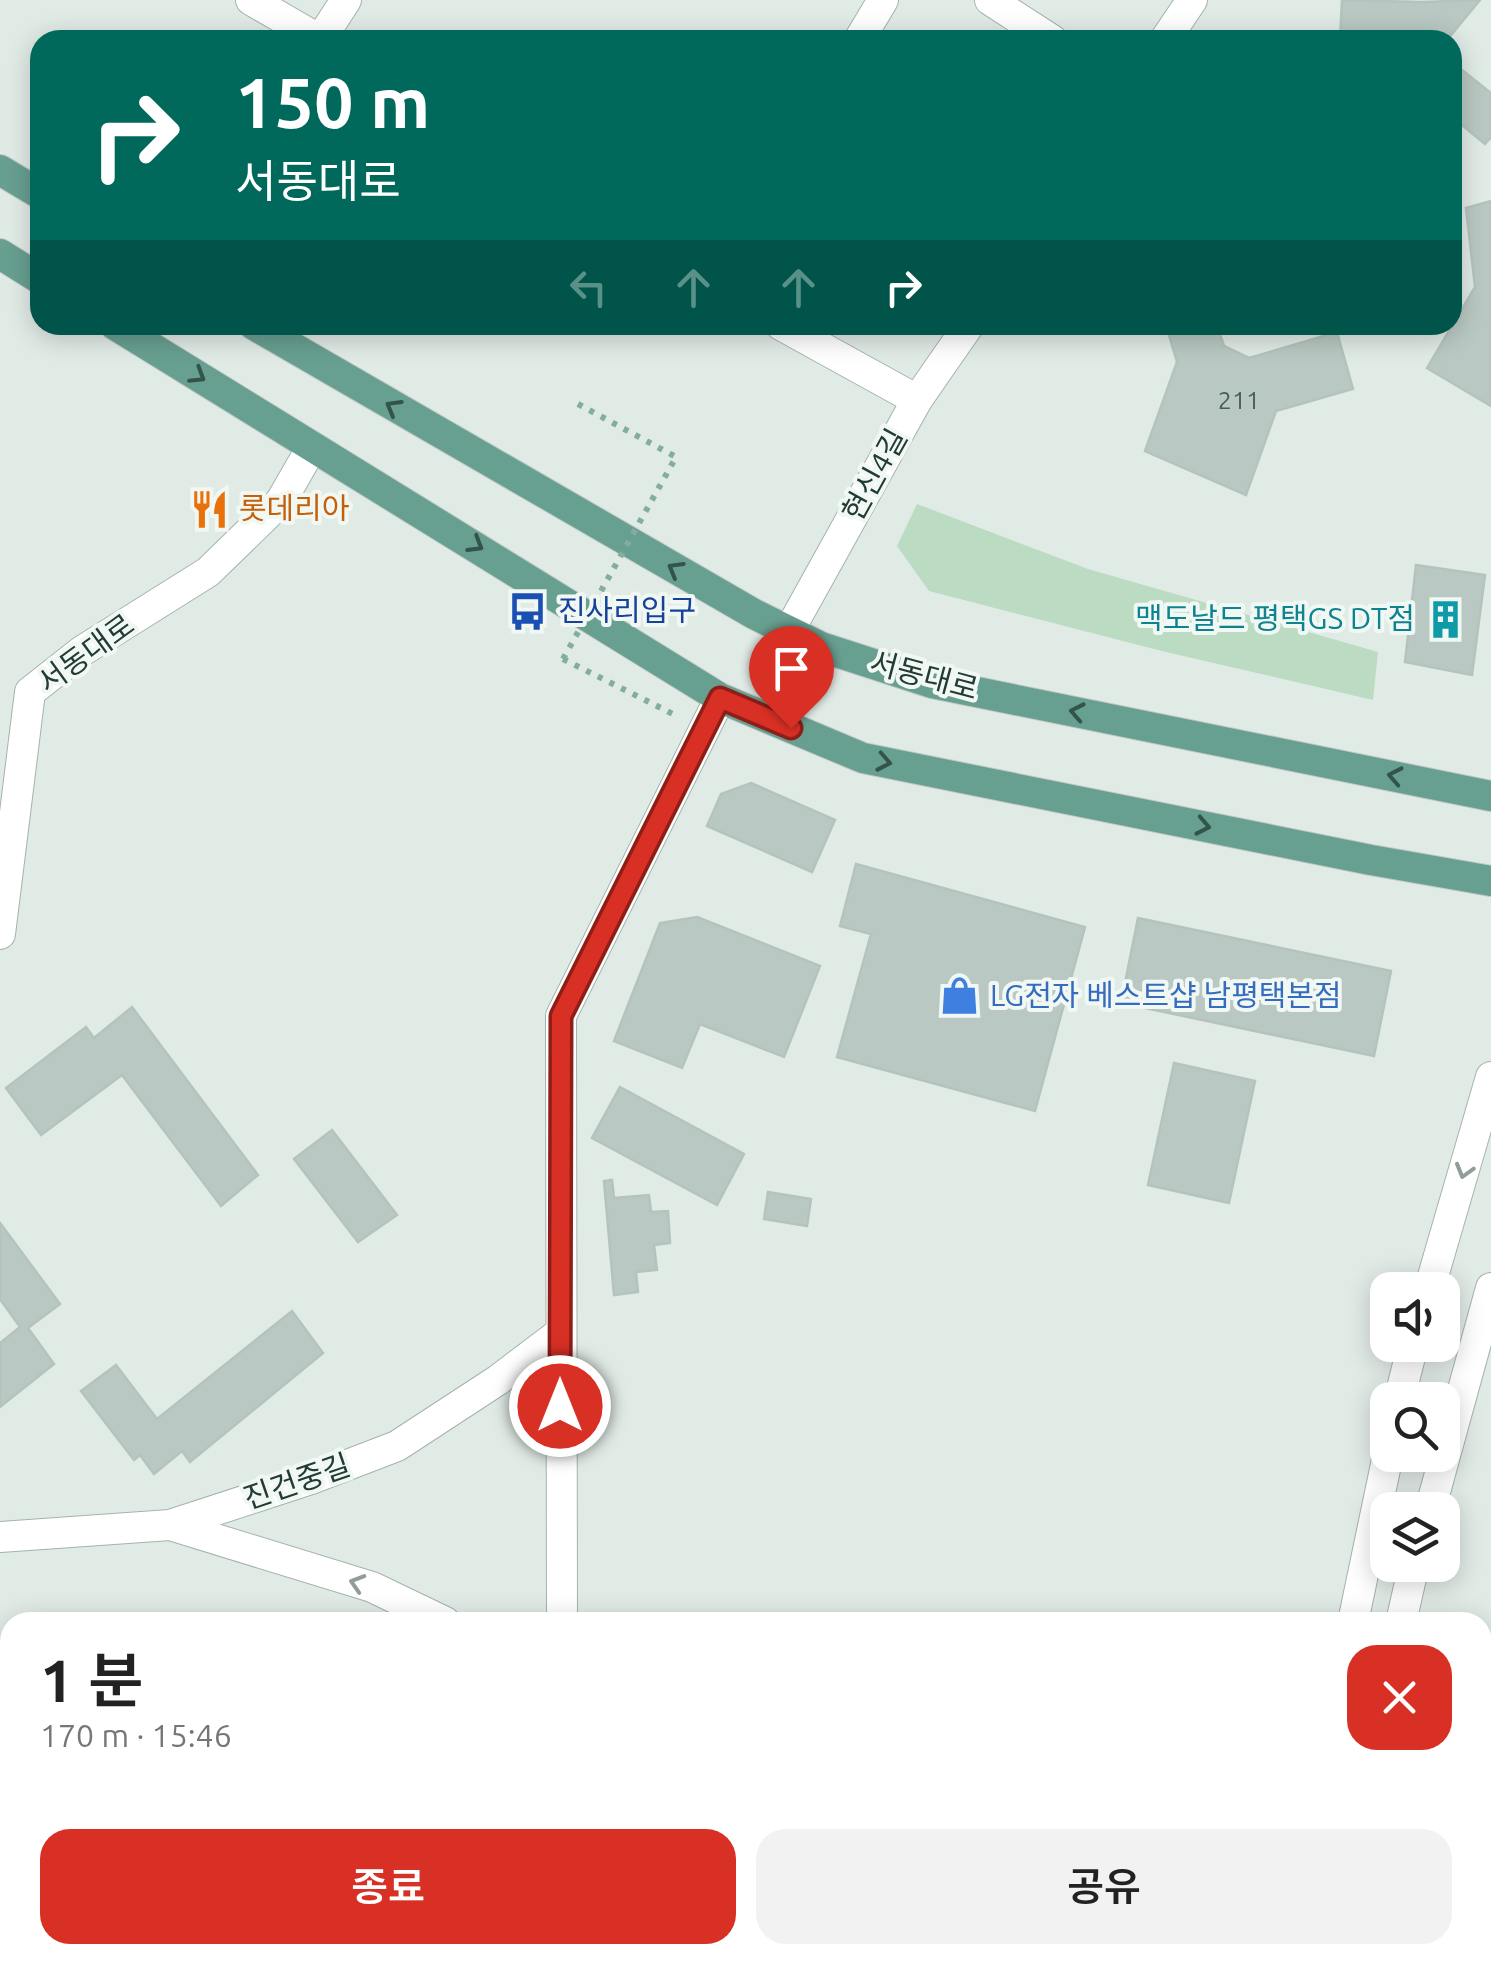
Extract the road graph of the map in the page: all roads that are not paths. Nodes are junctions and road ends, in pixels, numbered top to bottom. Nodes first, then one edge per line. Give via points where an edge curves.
1 (250, 0) edge
2 (346, 0) edge
3 (883, 0) edge
4 (990, 0) edge
5 (1192, 0) edge
6 (302, 30) edge
7 (326, 30) edge
8 (865, 30) edge
9 (1036, 30) edge
10 (1172, 30) edge
11 (0, 170) edge
12 (30, 188) edge
13 (0, 254) edge
14 (30, 272) edge
15 (131, 335) edge
16 (271, 335) edge
17 (799, 335) edge
18 (963, 335) edge
19 (917, 400) junction
20 (312, 446) junction
21 (789, 630) junction
22 (720, 698) junction
23 (1491, 796) edge
24 (1491, 881) edge
25 (0, 934) edge
26 (1491, 1078) edge
27 (1434, 1272) edge
28 (1491, 1288) edge
29 (560, 1333) junction
30 (1385, 1472) edge
31 (1435, 1492) edge
32 (170, 1525) junction
33 (0, 1537) edge
34 (1410, 1582) edge
35 (424, 1612) edge
36 (562, 1612) edge
37 (1356, 1612) edge
38 (1403, 1612) edge

1 - 6 street
2 - 7 street
3 - 8 street
4 - 9 street
5 - 10 street
11 - 12 main road
13 - 14 main road
15 -> 20 main road
21 -> 16 main road, 서동대로
17 - 19 street
18 - 19 street, 현신4길
19 - 21 street, 현신4길
20 -> 22 main road
20 - 25 street, 서동대로 via 281,501 208,572 30,692
23 -> 21 main road, 서동대로 via 932,683
22 -> 24 main road via 863,758
22 - 29 street via 561,1016
26 -> 27 street
28 - 31 street
29 - 32 street, 진건중길 via 397,1446
29 - 36 street
30 - 37 street
32 - 33 street, 진건중길
35 -> 32 street via 372,1588
34 - 38 street

